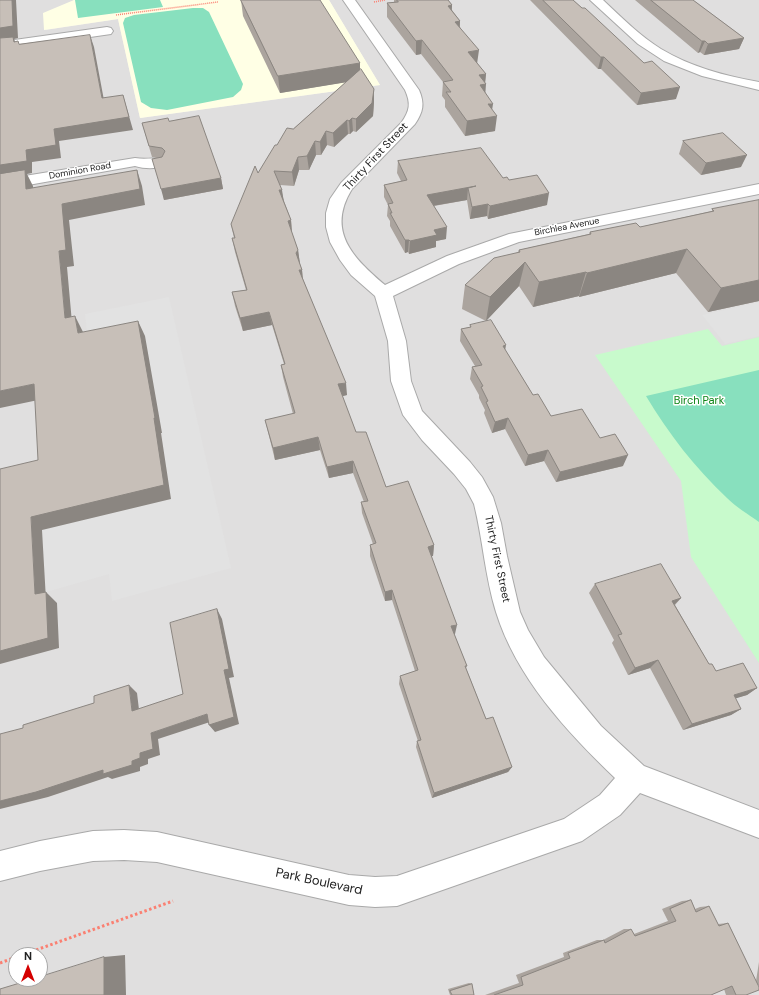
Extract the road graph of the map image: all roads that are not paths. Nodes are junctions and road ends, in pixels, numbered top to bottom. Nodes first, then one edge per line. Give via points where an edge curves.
1 (349, 0) edge
2 (596, 0) edge
3 (107, 31) dead end
4 (0, 46) edge
5 (759, 86) edge
6 (160, 163) edge
7 (0, 184) edge
8 (759, 189) edge
9 (383, 293) junction
10 (635, 777) junction
11 (759, 824) edge
12 (0, 866) edge

1 - 9 street, Thirty First Street via 412,90 417,107 415,115 406,126 346,186 338,199 334,213 338,242 346,256 357,271
2 - 5 street via 656,52 726,80
3 - 4 street
6 - 7 street, Dominion Road via 134,162
8 - 9 street, Birchlea Avenue via 515,238 453,260
9 - 10 street, Thirty First Street via 397,341 401,381 413,415 474,483 484,504 508,612 519,638 535,666 591,736
10 - 11 street, Thirty First Street
10 - 12 street, Park Boulevard via 610,806 572,831 442,878 397,891 349,890 157,847 93,846

